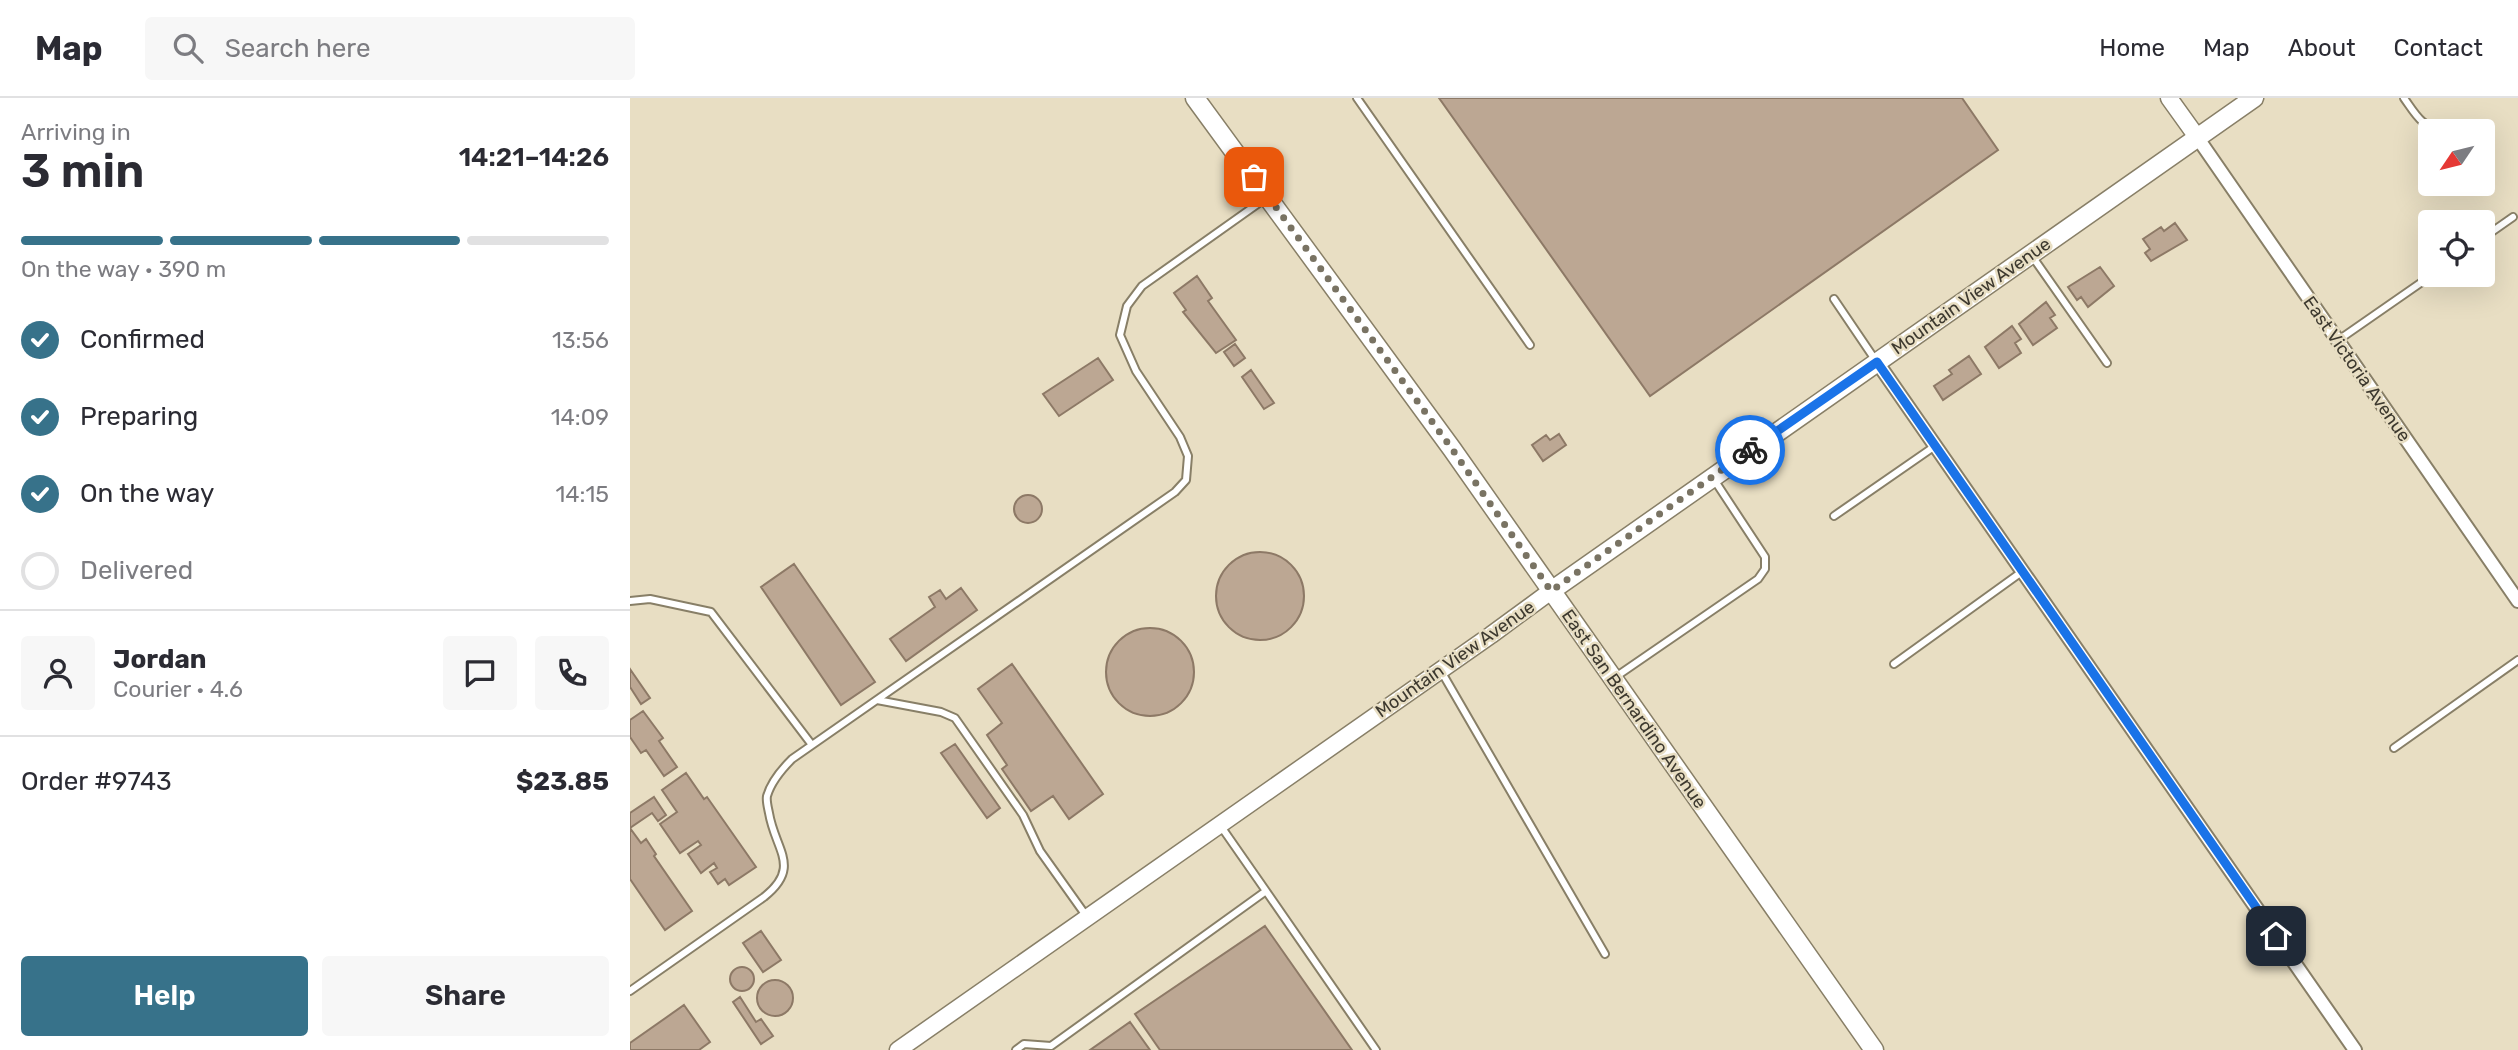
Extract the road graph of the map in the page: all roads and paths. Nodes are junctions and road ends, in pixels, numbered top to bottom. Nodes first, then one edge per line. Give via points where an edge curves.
1 (1195, 98) edge
2 (1357, 98) edge
3 (2169, 98) edge
4 (2254, 98) edge
5 (2404, 98) edge
6 (2418, 119) edge
7 (2197, 137) junction
8 (1268, 197) junction
9 (2513, 217) dead end
10 (2495, 230) edge
11 (2031, 254) junction
12 (2418, 284) edge
13 (1834, 299) dead end
14 (2337, 341) junction
15 (1530, 345) dead end
16 (1877, 362) junction
17 (2106, 363) dead end
18 (1935, 446) junction
19 (1712, 476) junction
20 (1834, 516) dead end
21 (2023, 571) junction
22 (1551, 591) junction
23 (630, 601) edge
24 (2518, 601) edge
25 (2518, 660) edge
26 (1894, 664) dead end
27 (1440, 670) junction
28 (1613, 679) junction
29 (877, 700) junction
30 (812, 745) junction
31 (2394, 748) dead end
32 (1219, 824) junction
33 (1266, 891) junction
34 (1087, 916) junction
35 (1605, 954) dead end
36 (630, 991) edge
37 (898, 1050) edge
38 (1016, 1050) edge
39 (1376, 1050) edge
40 (1874, 1050) edge
41 (2355, 1050) edge

1 - 8 main road, East San Bernardino Avenue
2 - 15 lane
3 - 7 street
4 - 7 main road, Mountain View Avenue
5 - 6 lane
7 - 11 main road, Mountain View Avenue
7 - 14 street, East Victoria Avenue
8 - 22 main road, East San Bernardino Avenue
8 - 29 lane via 1142,286 1126,306 1120,335 1136,371 1180,437 1188,456 1186,480
9 - 10 lane
11 - 16 main road, Mountain View Avenue
11 - 17 lane
12 - 14 lane
13 - 16 lane
14 - 24 street, East Victoria Avenue
16 - 18 street
16 - 19 main road, Mountain View Avenue
18 - 20 lane
18 - 21 street
19 - 22 main road, Mountain View Avenue
19 - 28 lane via 1765,557 1765,569 1758,579
21 - 26 lane
21 - 41 street
22 - 27 street, Mountain View Avenue
22 - 28 main road, East San Bernardino Avenue
23 - 30 lane via 650,599 711,612
25 - 31 lane
27 - 32 street, Mountain View Avenue
27 - 35 lane
28 - 40 main road, East San Bernardino Avenue
29 - 30 lane
29 - 34 lane via 955,718
30 - 36 lane via 779,773 767,798 772,829 785,858 785,874 764,897
32 - 33 lane
32 - 34 street, Mountain View Avenue
33 - 38 lane via 1051,1046 1024,1044
33 - 39 lane
34 - 37 street, Mountain View Avenue

